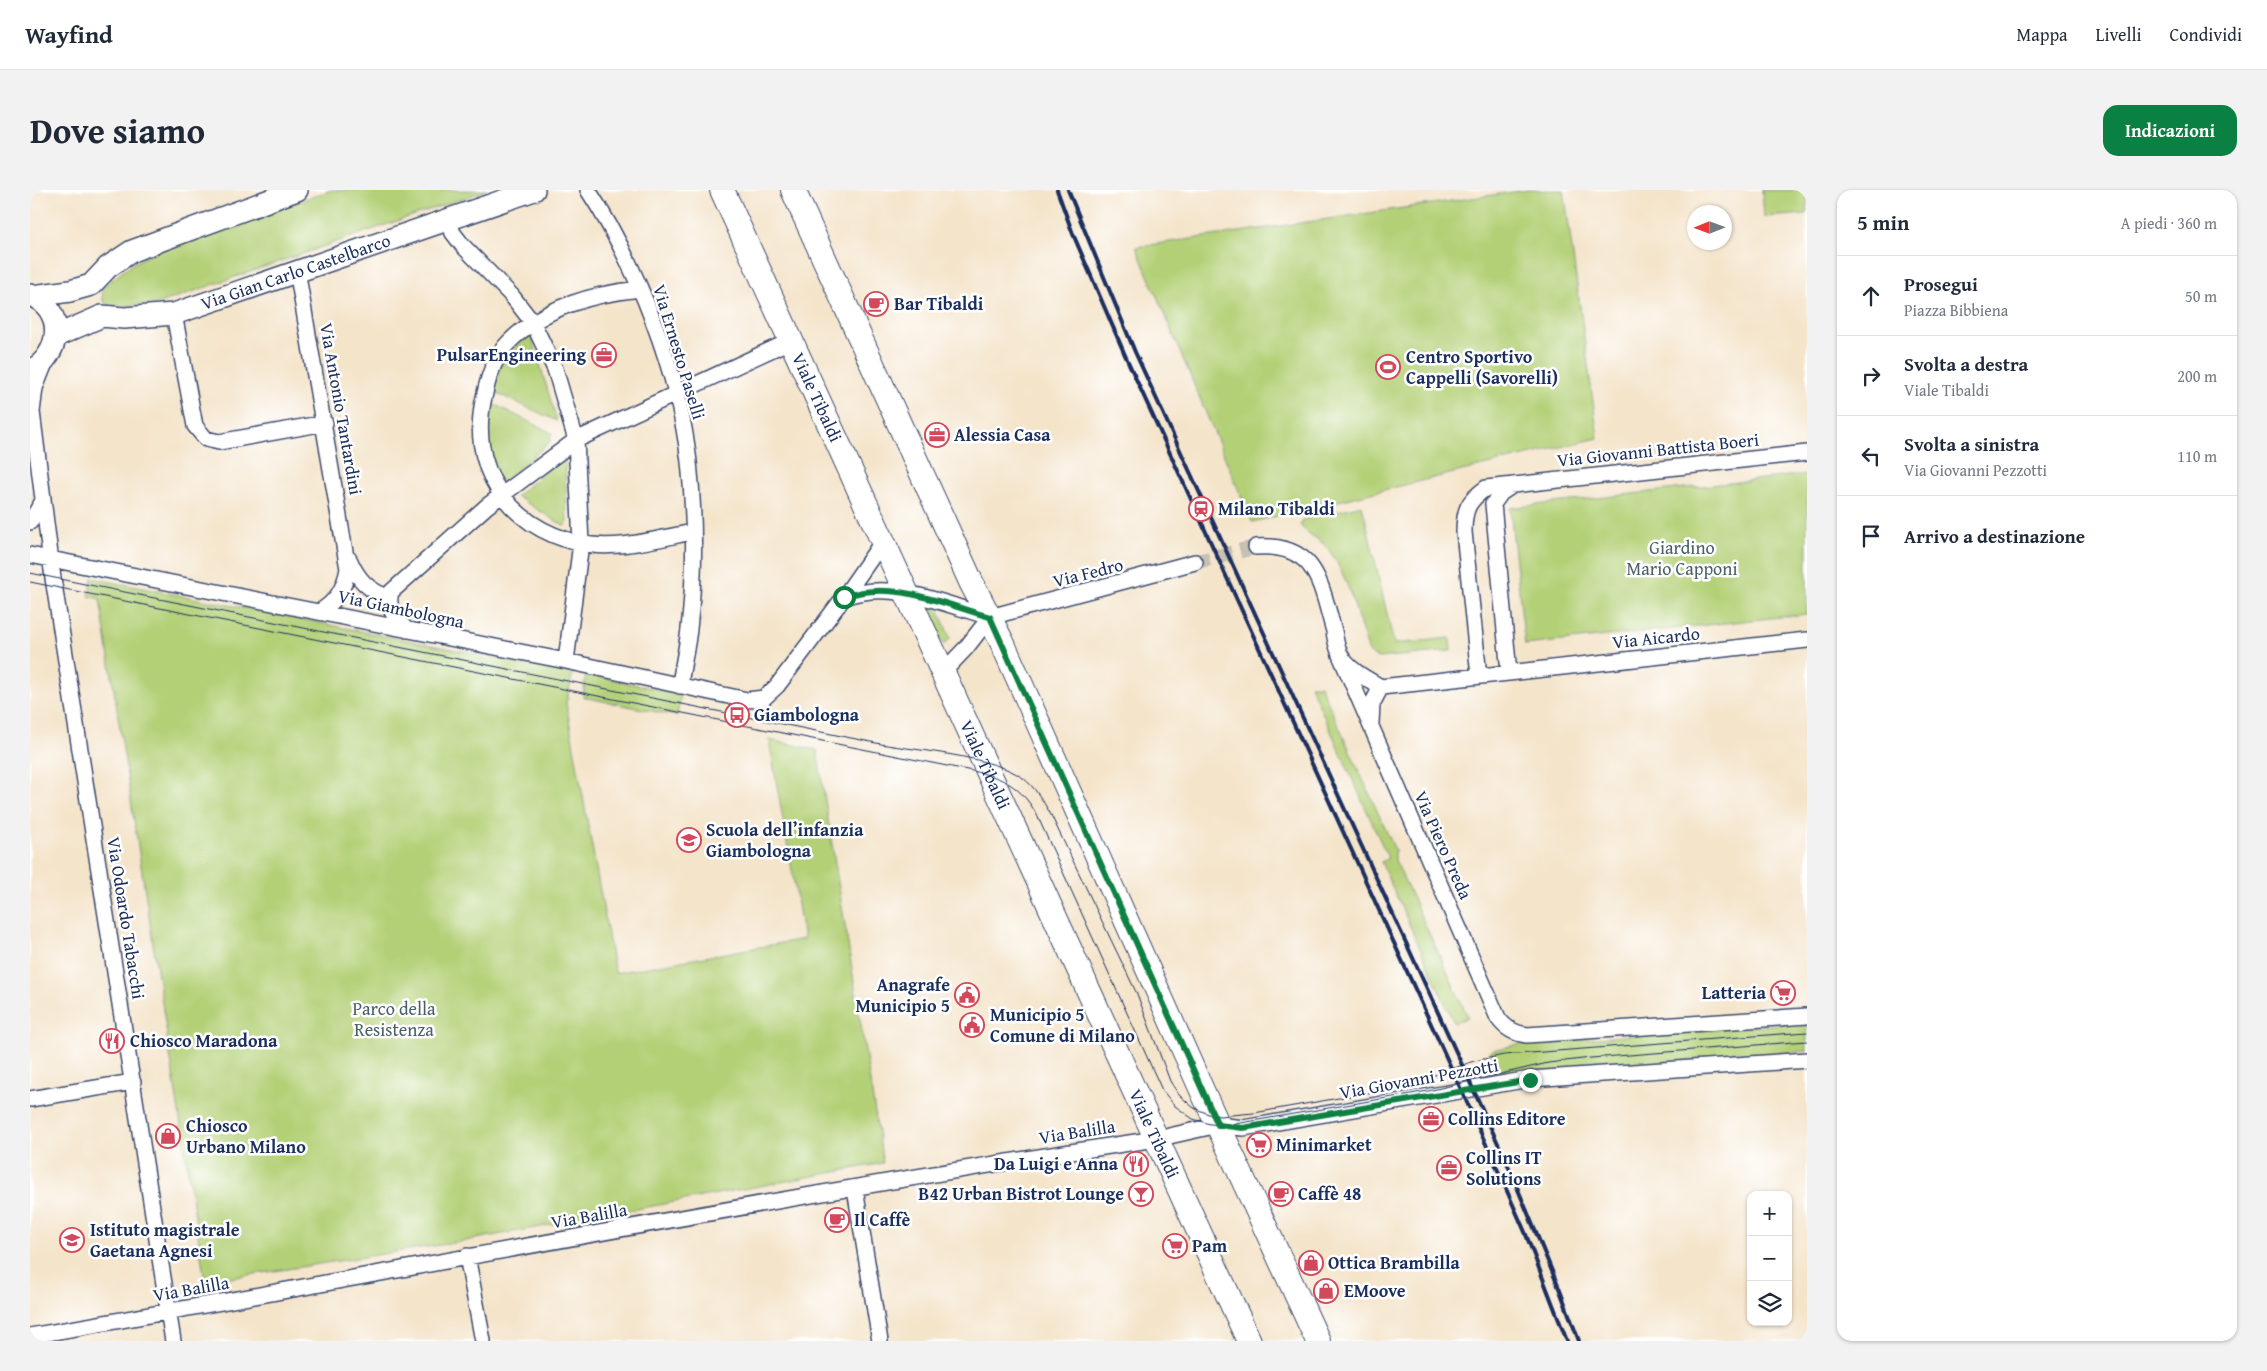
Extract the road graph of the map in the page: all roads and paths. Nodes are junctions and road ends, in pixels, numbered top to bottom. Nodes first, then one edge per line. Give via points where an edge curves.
1 (298, 190) edge
2 (534, 190) edge
3 (588, 190) edge
4 (722, 190) edge
5 (793, 190) edge
6 (448, 219) junction
7 (297, 270) junction
8 (91, 284) junction
9 (640, 289) junction
10 (31, 295) edge
11 (174, 314) junction
12 (102, 316) junction
13 (533, 323) junction
14 (56, 336) junction
15 (792, 340) junction
16 (38, 365) edge
17 (675, 392) junction
18 (31, 410) edge
19 (325, 424) junction
20 (576, 440) junction
21 (1807, 453) edge
22 (1513, 485) junction
23 (500, 496) junction
24 (43, 501) junction
25 (30, 522) edge
26 (692, 532) junction
27 (883, 540) junction
28 (580, 544) junction
29 (1256, 546) tunnel mouth
30 (30, 555) edge
31 (347, 555) junction
32 (50, 559) junction
33 (1196, 562) tunnel mouth
34 (907, 593) junction
35 (844, 597) junction
36 (389, 598) junction
37 (319, 612) junction
38 (990, 617) junction
39 (407, 630) junction
40 (1807, 640) edge
41 (1340, 655) junction
42 (566, 661) junction
43 (943, 672) junction
44 (1509, 673) junction
45 (1479, 676) junction
46 (680, 686) junction
47 (1381, 687) junction
48 (1372, 728) junction
49 (1807, 1016) edge
50 (1807, 1060) edge
51 (133, 1082) junction
52 (30, 1099) edge
53 (1218, 1125) junction
54 (1156, 1139) junction
55 (855, 1188) junction
56 (467, 1256) junction
57 (168, 1312) junction
58 (30, 1336) edge
59 (173, 1341) edge
60 (483, 1341) edge
61 (880, 1341) edge
62 (1249, 1341) edge
63 (1318, 1341) edge

1 - 8 main road via 132,252 108,267
2 - 6 main road, Via Gian Carlo Castelbarco
3 - 9 street, Via Ernesto Paselli via 616,237
4 - 15 main road, Viale Tibaldi
5 - 38 main road
6 - 7 main road, Via Gian Carlo Castelbarco
6 - 13 street via 463,246 512,296
7 - 11 main road, Via Gian Carlo Castelbarco
7 - 19 street, Via Antonio Tantardini
8 - 10 main road via 70,291
8 - 12 main road via 92,300
9 - 13 street via 575,302
9 - 17 street, Via Ernesto Paselli
10 - 14 main road via 51,312
11 - 12 main road, Via Gian Carlo Castelbarco via 124,318
11 - 19 street via 196,426 203,437 219,442
12 - 14 main road, Via Gian Carlo Castelbarco
13 - 20 street via 555,369
13 - 23 street via 509,342 496,360 480,411 482,451
14 - 16 main road via 54,346
15 - 17 street
15 - 27 main road, Viale Tibaldi
16 - 18 street, Via Odoardo Tabacchi
17 - 20 street
17 - 26 street, Via Ernesto Paselli via 689,462
18 - 24 street, Via Odoardo Tabacchi
19 - 31 street, Via Antonio Tantardini
20 - 23 street
20 - 28 street
21 - 22 street, Via Giovanni Battista Boeri
22 - 44 street via 1493,504
22 - 45 street, Via Giovanni Battista Boeri via 1486,488 1474,497 1464,513
23 - 28 street via 537,527
23 - 36 street via 395,587
24 - 25 street
24 - 32 street, Via Odoardo Tabacchi
26 - 28 street via 628,543
26 - 46 street, Via Ernesto Paselli via 689,629
27 - 34 main road, Viale Tibaldi
27 - 35 street
28 - 42 street
29 - 41 street, Via Piero Preda via 1279,546 1304,557 1317,576
30 - 32 street, Via Giambologna
31 - 36 street, Via Antonio Tantardini via 363,584
31 - 37 street, Via Antonio Tantardini via 345,585 331,604
32 - 37 street, Via Giambologna
32 - 51 street, Via Odoardo Tabacchi
33 - 38 street, Via Fedro
34 - 35 street via 870,590
34 - 38 street
34 - 43 main road, Viale Tibaldi
35 - 46 street, Via Giambologna via 777,686 764,698 747,700
36 - 39 street via 390,609
37 - 39 street, Via Giambologna
38 - 43 street
38 - 53 main road
39 - 42 street, Via Giambologna
40 - 44 street, Via Aicardo
41 - 47 street via 1352,668
41 - 48 street, Via Piero Preda
42 - 46 street, Via Giambologna
43 - 54 main road, Viale Tibaldi
44 - 45 street, Via Aicardo
45 - 47 street, Via Aicardo
47 - 48 street via 1372,704
48 - 49 street, Via Piero Preda via 1498,1018 1516,1034
50 - 53 street, Via Giovanni Pezzotti via 1530,1080 1243,1128
51 - 52 street
51 - 57 street, Via Odoardo Tabacchi
53 - 54 street, Via Giovanni Pezzotti
53 - 63 main road
54 - 55 street, Via Balilla
54 - 62 main road, Viale Tibaldi
55 - 56 street, Via Balilla
55 - 61 street
56 - 57 street, Via Balilla
56 - 60 street
57 - 58 street, Via Balilla
57 - 59 street, Via Odoardo Tabacchi

